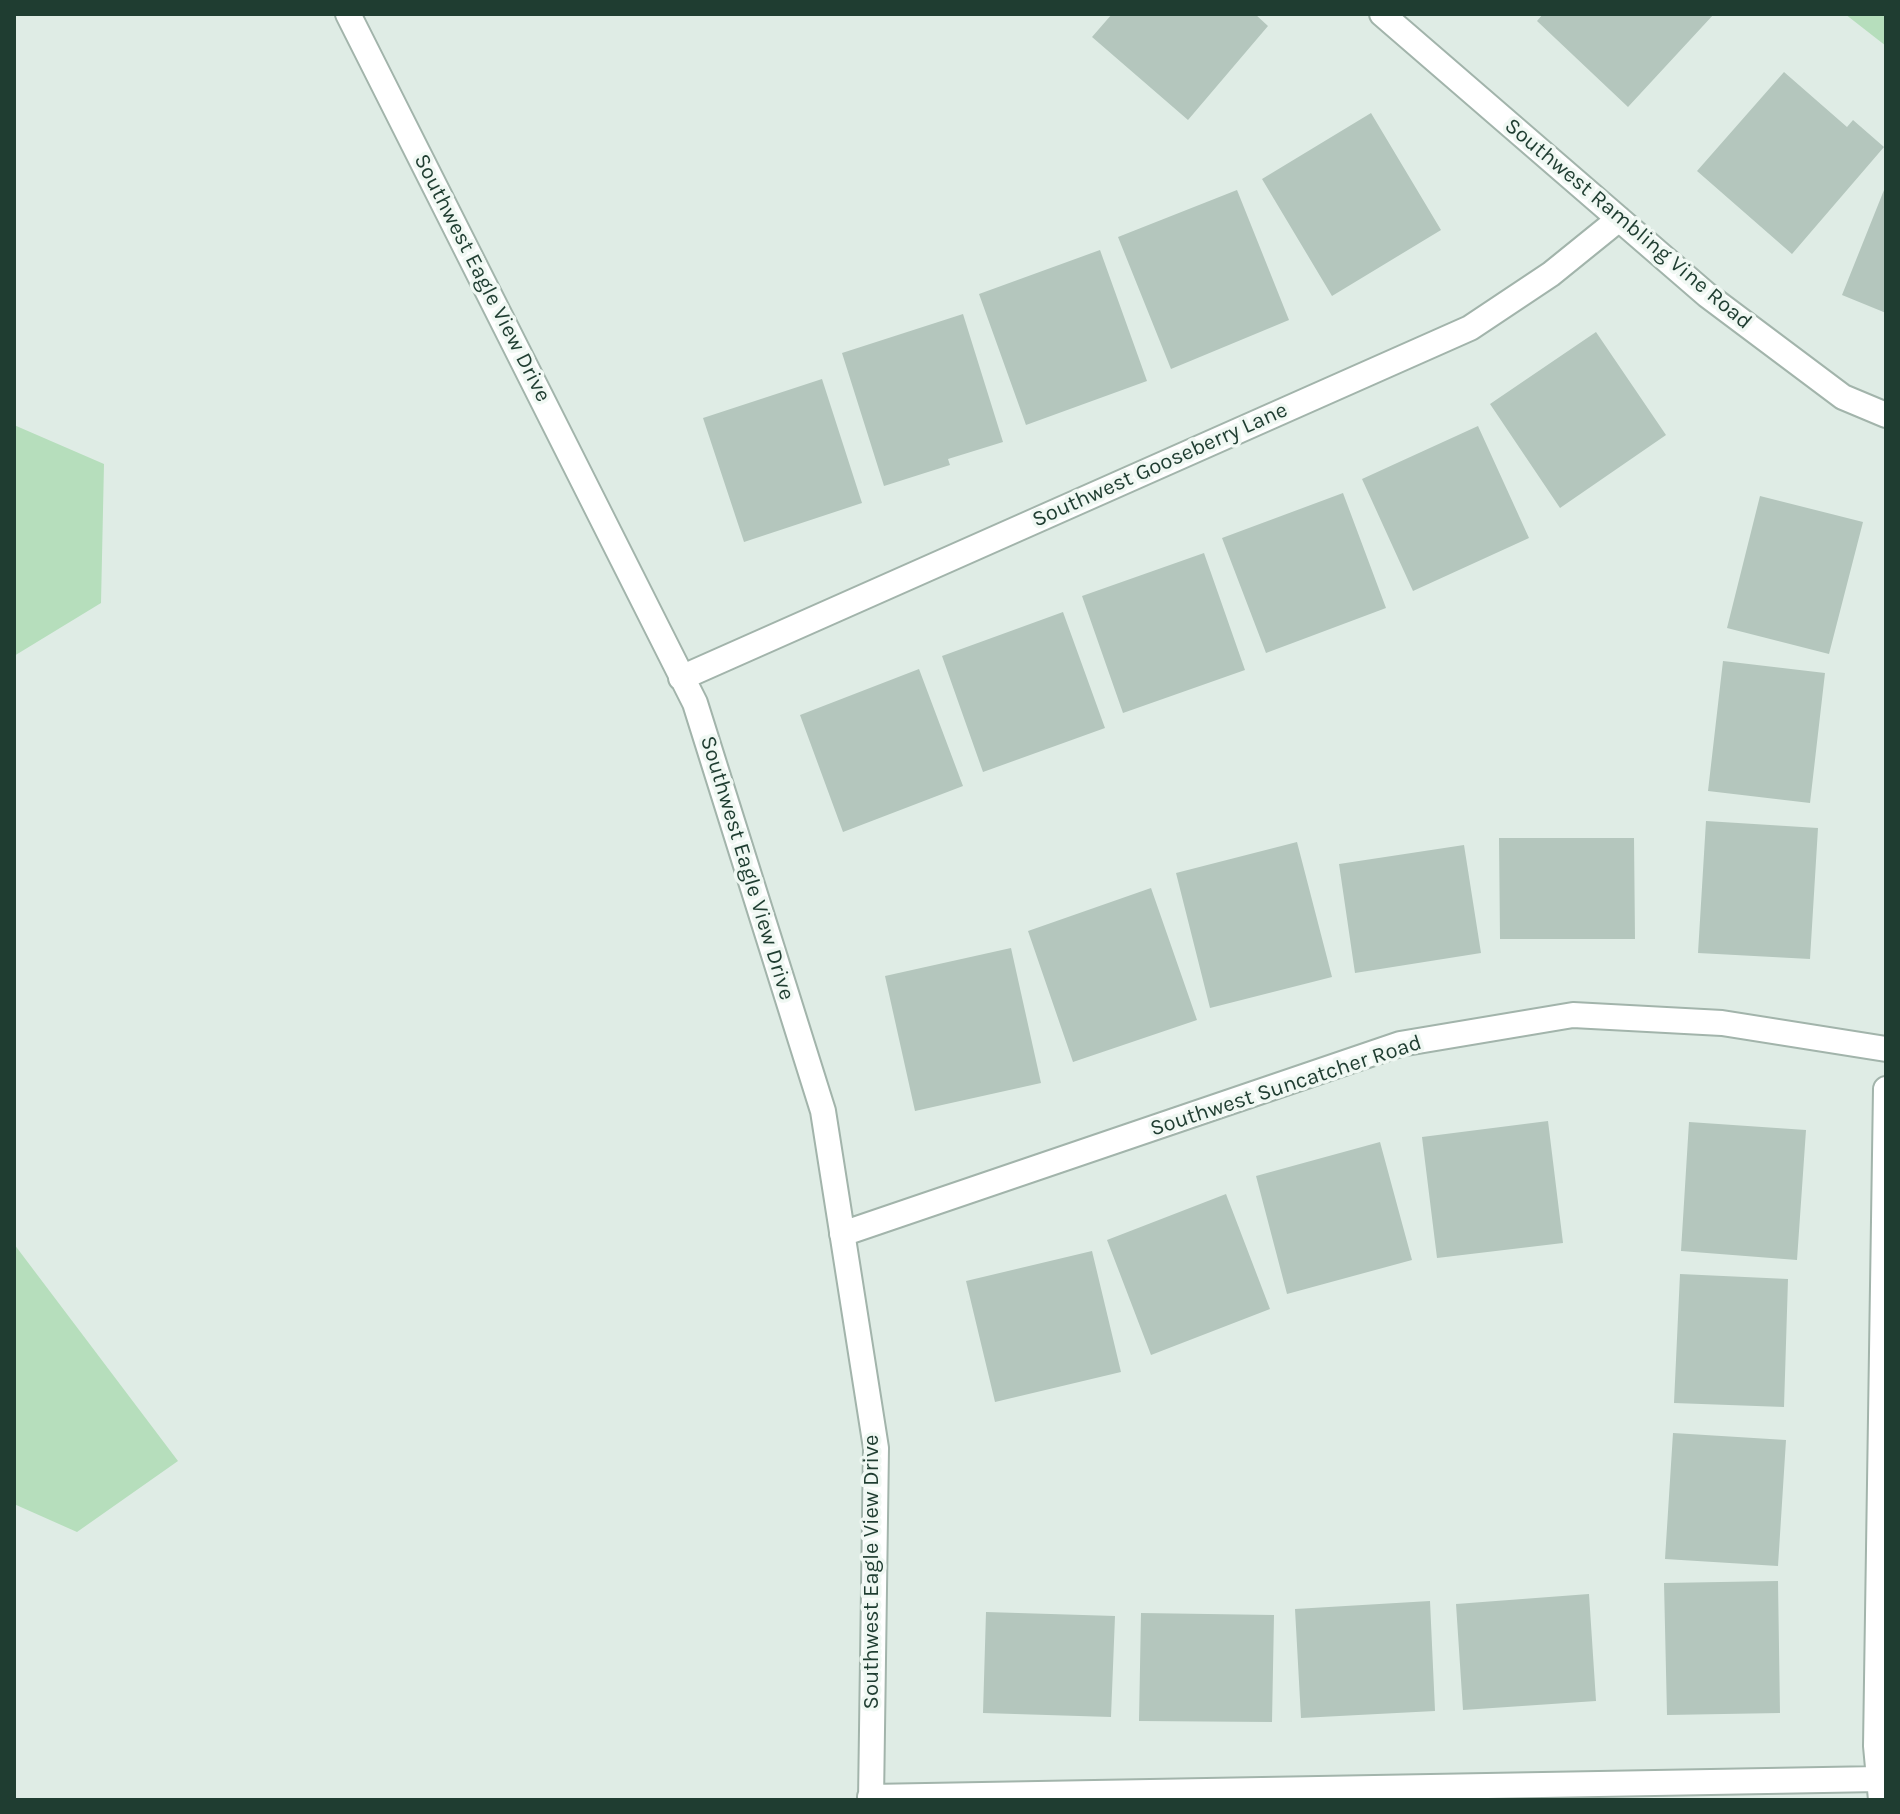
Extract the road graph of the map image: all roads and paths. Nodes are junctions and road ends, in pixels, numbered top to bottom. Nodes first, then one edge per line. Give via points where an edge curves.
1 (348, 14) edge
2 (1382, 14) edge
3 (1619, 219) junction
4 (1886, 415) edge
5 (681, 678) junction
6 (1886, 1049) edge
7 (1886, 1089) edge
8 (842, 1234) junction
9 (1880, 1790) edge
10 (870, 1799) edge

1 - 5 street, Southwest Eagle View Drive
2 - 3 street, Southwest Rambling Vine Road
3 - 4 street, Southwest Rambling Vine Road via 1707,295 1843,397
3 - 5 street, Southwest Gooseberry Lane via 1551,274 1470,328
5 - 8 street, Southwest Eagle View Drive via 695,703 823,1111
6 - 8 street, Southwest Suncatcher Road via 1722,1023 1573,1015 1400,1044
7 - 9 street via 1876,1746
8 - 10 street, Southwest Eagle View Drive via 876,1448
9 - 10 street

